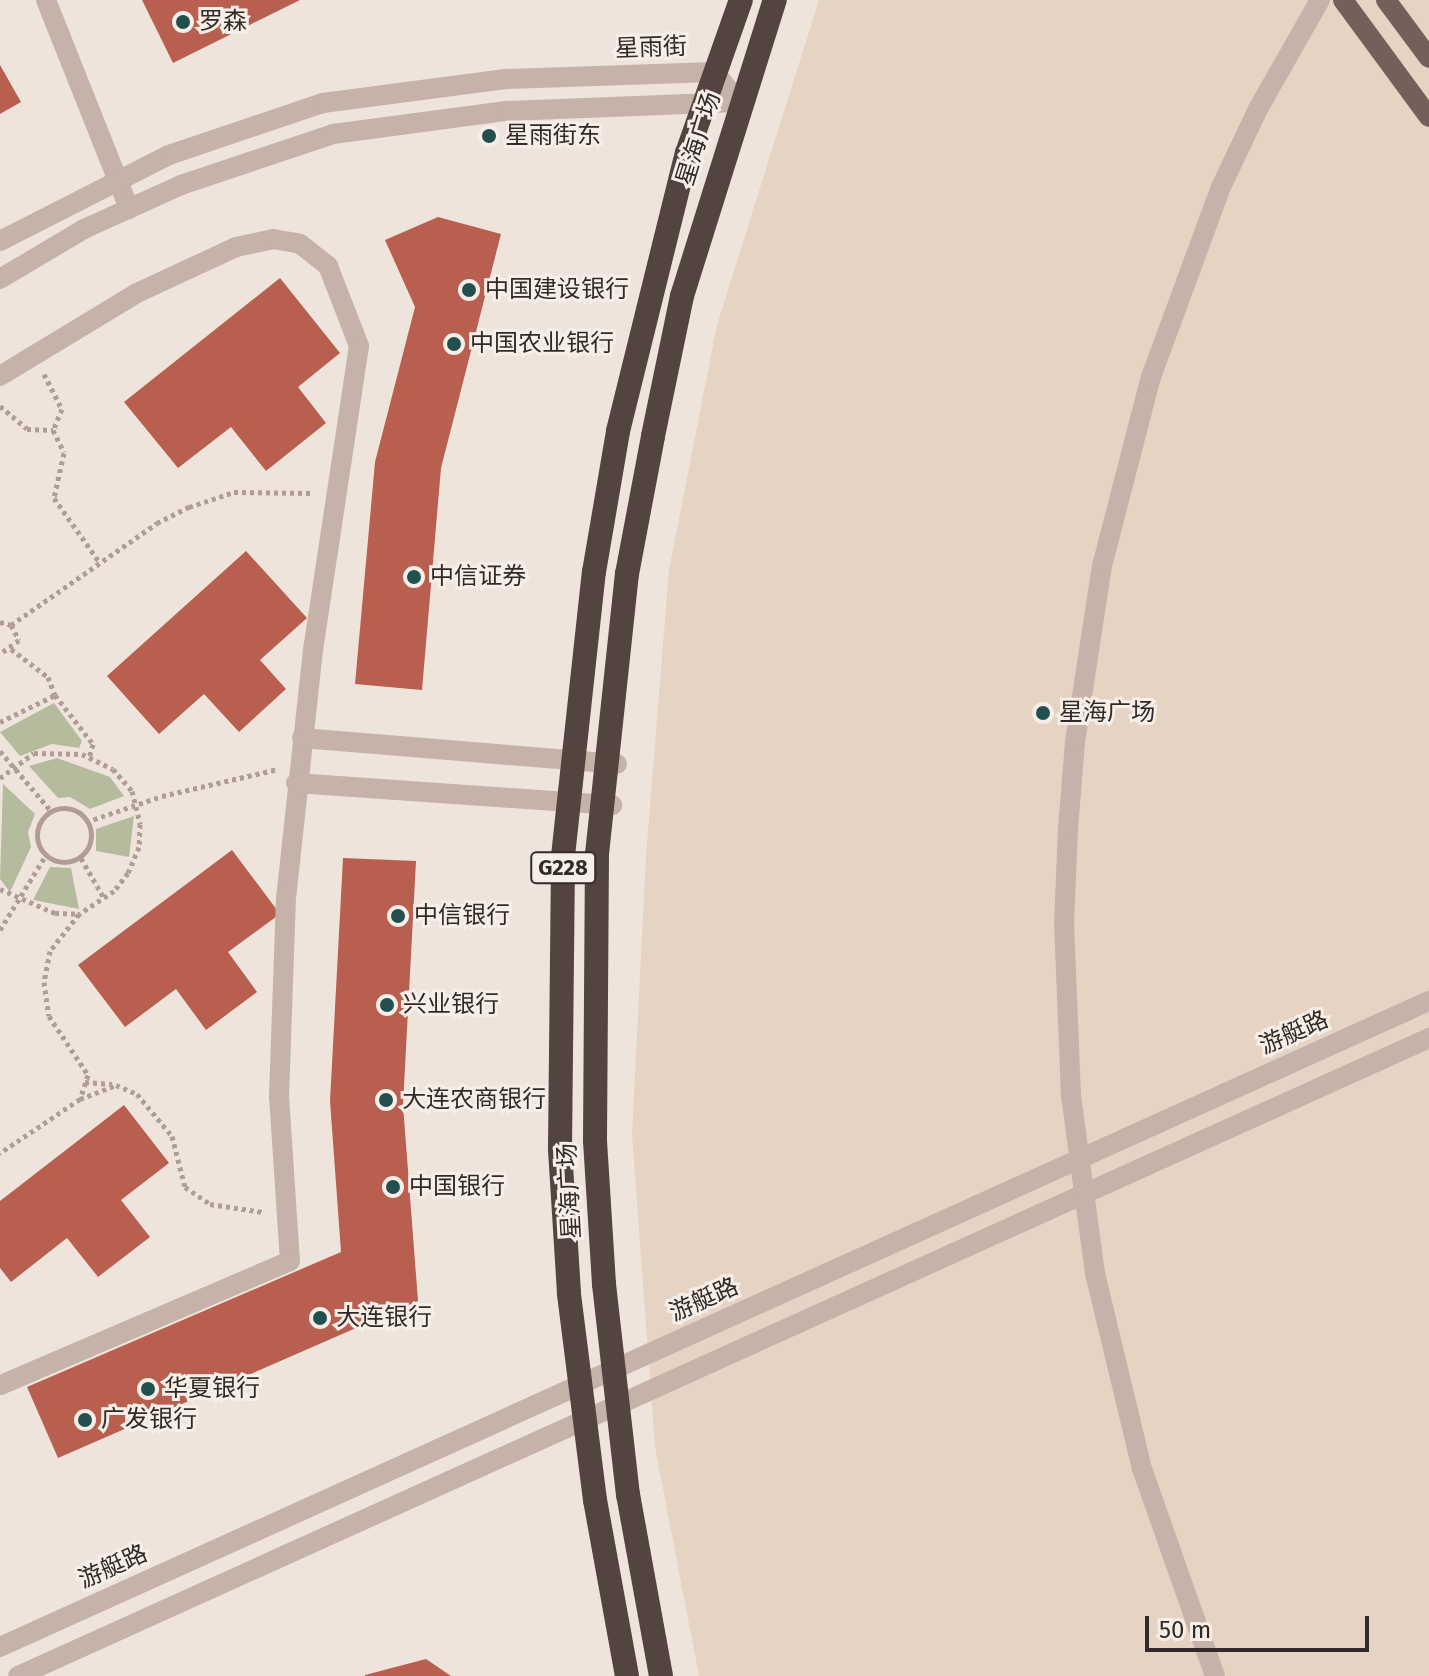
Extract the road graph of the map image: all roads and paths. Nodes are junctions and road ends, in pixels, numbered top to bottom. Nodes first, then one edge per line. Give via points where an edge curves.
1 (46, 0) edge
2 (741, 0) edge
3 (775, 0) edge
4 (1320, 0) edge
5 (1343, 0) edge
6 (1386, 0) edge
7 (1429, 58) edge
8 (714, 72) junction
9 (739, 102) junction
10 (704, 104) junction
11 (1429, 117) edge
12 (117, 179) junction
13 (129, 209) junction
14 (0, 241) edge
15 (0, 279) edge
16 (31, 357) junction
17 (3, 368) edge
18 (0, 406) edge
19 (53, 430) junction
20 (336, 495) junction
21 (100, 563) junction
22 (0, 622) edge
23 (11, 625) junction
24 (11, 649) junction
25 (0, 654) edge
26 (55, 695) junction
27 (0, 722) edge
28 (302, 738) junction
29 (0, 751) edge
30 (89, 758) junction
31 (573, 761) junction
32 (612, 764) junction
33 (12, 765) junction
34 (297, 774) junction
35 (0, 778) edge
36 (569, 802) junction
37 (137, 803) junction
38 (607, 804) junction
39 (51, 811) junction
40 (86, 822) junction
41 (46, 855) junction
42 (81, 858) junction
43 (0, 889) edge
44 (104, 898) junction
45 (21, 903) junction
46 (79, 914) junction
47 (0, 930) edge
48 (1429, 1001) edge
49 (1429, 1038) edge
50 (85, 1082) junction
51 (116, 1085) junction
52 (80, 1099) junction
53 (0, 1152) edge
54 (1080, 1159) junction
55 (1084, 1194) junction
56 (284, 1212) junction
57 (614, 1370) junction
58 (0, 1385) edge
59 (580, 1385) junction
60 (617, 1405) junction
61 (585, 1420) junction
62 (0, 1647) edge
63 (18, 1676) edge
64 (627, 1676) edge
65 (661, 1676) edge
66 (1215, 1676) edge

1 - 12 street
2 - 8 highway, 星海广场 / G228
3 - 9 highway, 星海广场 / G228
4 - 54 street via 1258,109 1181,286 1123,469 1102,566 1075,742 1064,924 1071,1096
5 - 11 main road
6 - 7 main road
8 - 9 street, 星雨街
8 - 10 highway, 星海广场 / G228
8 - 12 street, 星雨街 via 505,79 323,103 244,126
9 - 10 street
9 - 32 highway, 星海广场 / G228 via 682,296 653,436 627,574
10 - 13 street via 506,111 333,134 255,157
10 - 31 highway, 星海广场 / G228 via 649,290 618,431 594,572
12 - 13 street
12 - 14 street, 星雨街
13 - 15 street
16 - 17 street
16 - 19 path via 59,395 62,409
16 - 20 street via 137,293 236,247 273,239 300,244 328,266 359,346
18 - 19 path via 27,429
19 - 21 path via 64,453 54,498
20 - 21 path via 234,492 157,523
20 - 28 street
21 - 23 path
22 - 23 path
23 - 24 path via 19,640
24 - 25 path
24 - 26 path via 38,666
26 - 27 path
26 - 30 path via 93,744
28 - 31 street
28 - 34 street
29 - 33 path
30 - 33 path via 57,750
30 - 37 path via 113,769
31 - 32 street
31 - 36 highway, 星海广场 / G228
32 - 38 highway, 星海广场 / G228
33 - 35 path
33 - 39 path
34 - 36 street
34 - 37 path
34 - 56 street via 279,1080
36 - 38 street
36 - 59 highway, 星海广场 / G228 via 559,1001 560,1148
37 - 40 path
37 - 44 path via 139,847 128,873
38 - 57 highway, 星海广场 / G228 via 594,969 595,1140
39 - 40 path via 68,808 83,814
39 - 41 path via 37,830 36,841
40 - 42 path via 90,844
41 - 42 path via 64,861
41 - 45 path
42 - 44 path
43 - 45 path
44 - 46 path
45 - 46 path
45 - 47 path
46 - 50 path via 50,951 44,982 49,1016 81,1060
48 - 54 street, 游艇路
49 - 55 street
50 - 51 path
50 - 52 path
51 - 52 path
51 - 56 path via 156,1111 172,1136 185,1187 210,1204
52 - 53 path
54 - 55 street
54 - 57 street, 游艇路
55 - 60 street
55 - 66 street via 1106,1326 1142,1469
56 - 58 street via 290,1261
57 - 59 street, 游艇路
57 - 60 highway, 星海广场 / G228
59 - 61 highway, 星海广场 / G228
59 - 62 street, 游艇路
60 - 61 street
60 - 65 highway, 星海广场 / G228
61 - 63 street
61 - 64 highway, 星海广场 / G228

